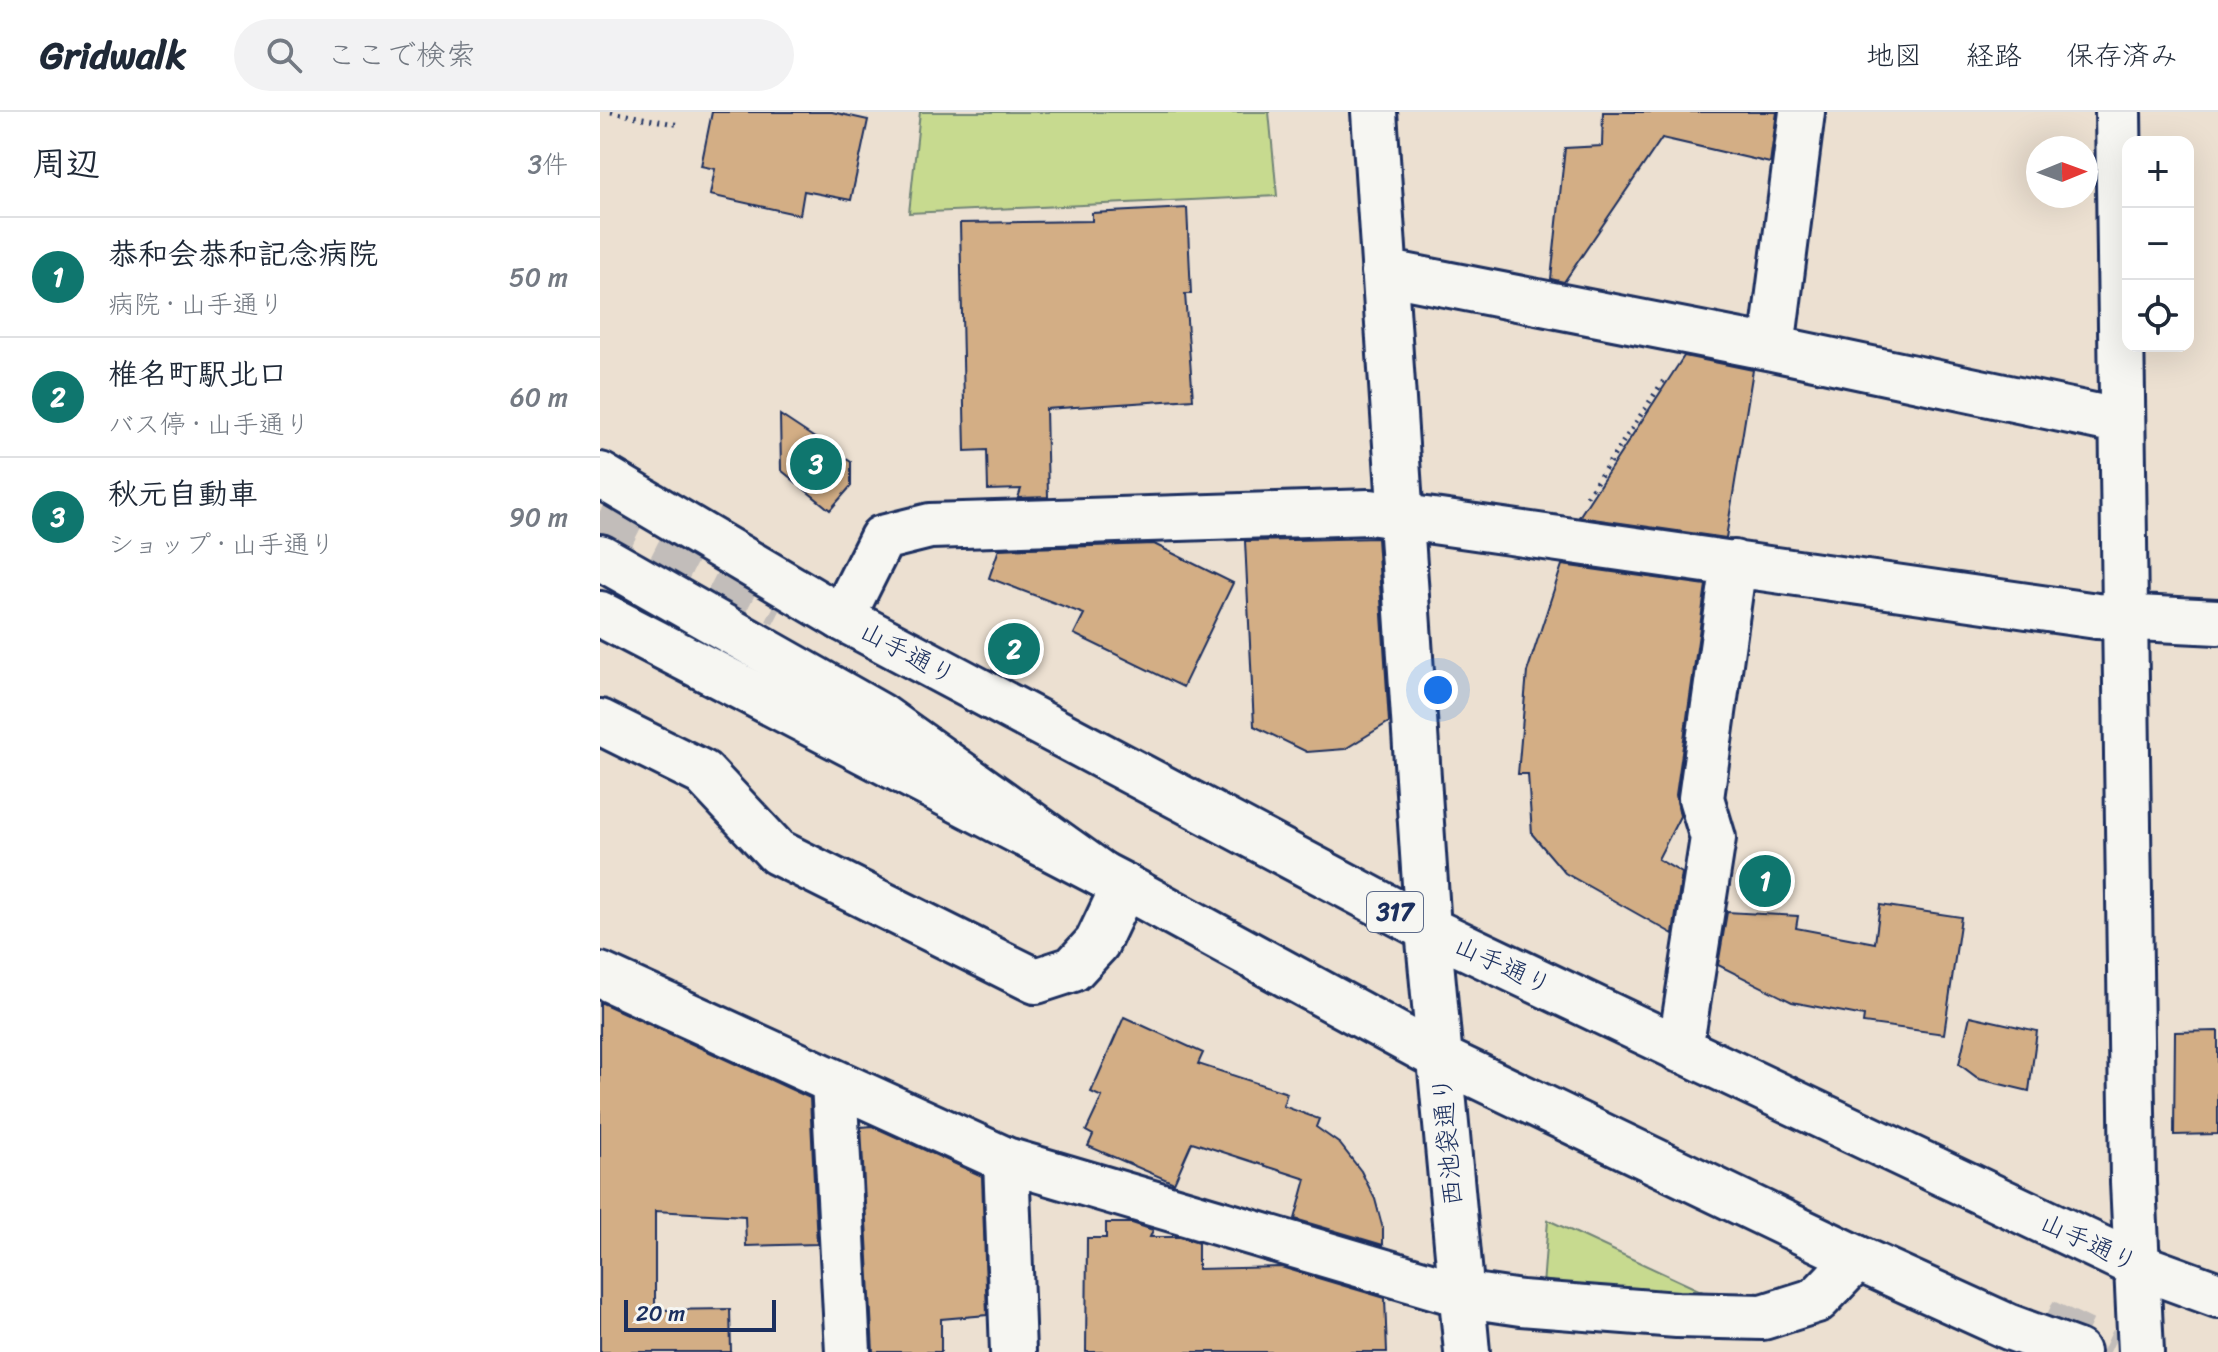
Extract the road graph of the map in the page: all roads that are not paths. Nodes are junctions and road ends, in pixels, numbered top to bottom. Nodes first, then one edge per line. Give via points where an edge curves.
1 (1374, 112) edge
2 (1802, 112) edge
3 (2118, 112) edge
4 (1384, 272) junction
5 (1772, 348) junction
6 (2122, 422) junction
7 (600, 475) edge
8 (1400, 515) junction
9 (600, 557) edge
10 (1734, 563) junction
11 (600, 614) edge
12 (2125, 617) junction
13 (842, 618) junction
14 (2218, 622) edge
15 (600, 722) edge
16 (1113, 880) junction
17 (1428, 929) junction
18 (600, 975) edge
19 (1680, 1050) junction
20 (1440, 1058) junction
21 (834, 1082) junction
22 (1006, 1160) junction
23 (1857, 1258) junction
24 (2136, 1265) junction
25 (1460, 1294) junction
26 (2218, 1295) edge
27 (848, 1352) edge
28 (1013, 1352) edge
29 (1467, 1352) edge
30 (2077, 1352) tunnel mouth
31 (2141, 1352) edge

1 - 4 main road, 西池袋通り
2 - 5 main road
3 - 6 main road
4 - 5 main road
4 - 8 main road, 西池袋通り
5 - 6 main road
6 - 12 main road
7 - 13 main road, 山手通り / 317
8 - 10 main road
8 - 13 main road via 930,526 882,538
8 - 17 main road, 西池袋通り
9 - 16 main road via 880,716
10 - 12 main road
10 - 19 main road via 1701,798 1713,838
11 - 16 main road
12 - 14 main road
12 - 24 main road
13 - 17 main road, 山手通り / 317
15 - 16 main road via 703,773 777,852 1036,981 1073,969 1097,943
16 - 20 main road
17 - 19 main road, 山手通り / 317
17 - 20 main road, 西池袋通り
18 - 21 main road
19 - 24 main road, 山手通り / 317
20 - 23 main road
20 - 25 main road, 西池袋通り
21 - 22 main road
21 - 27 main road
22 - 25 main road
22 - 28 main road
23 - 25 main road via 1817,1300 1763,1317 1662,1314
23 - 30 main road
24 - 26 main road, 山手通り / 317
24 - 31 main road
25 - 29 main road, 西池袋通り

